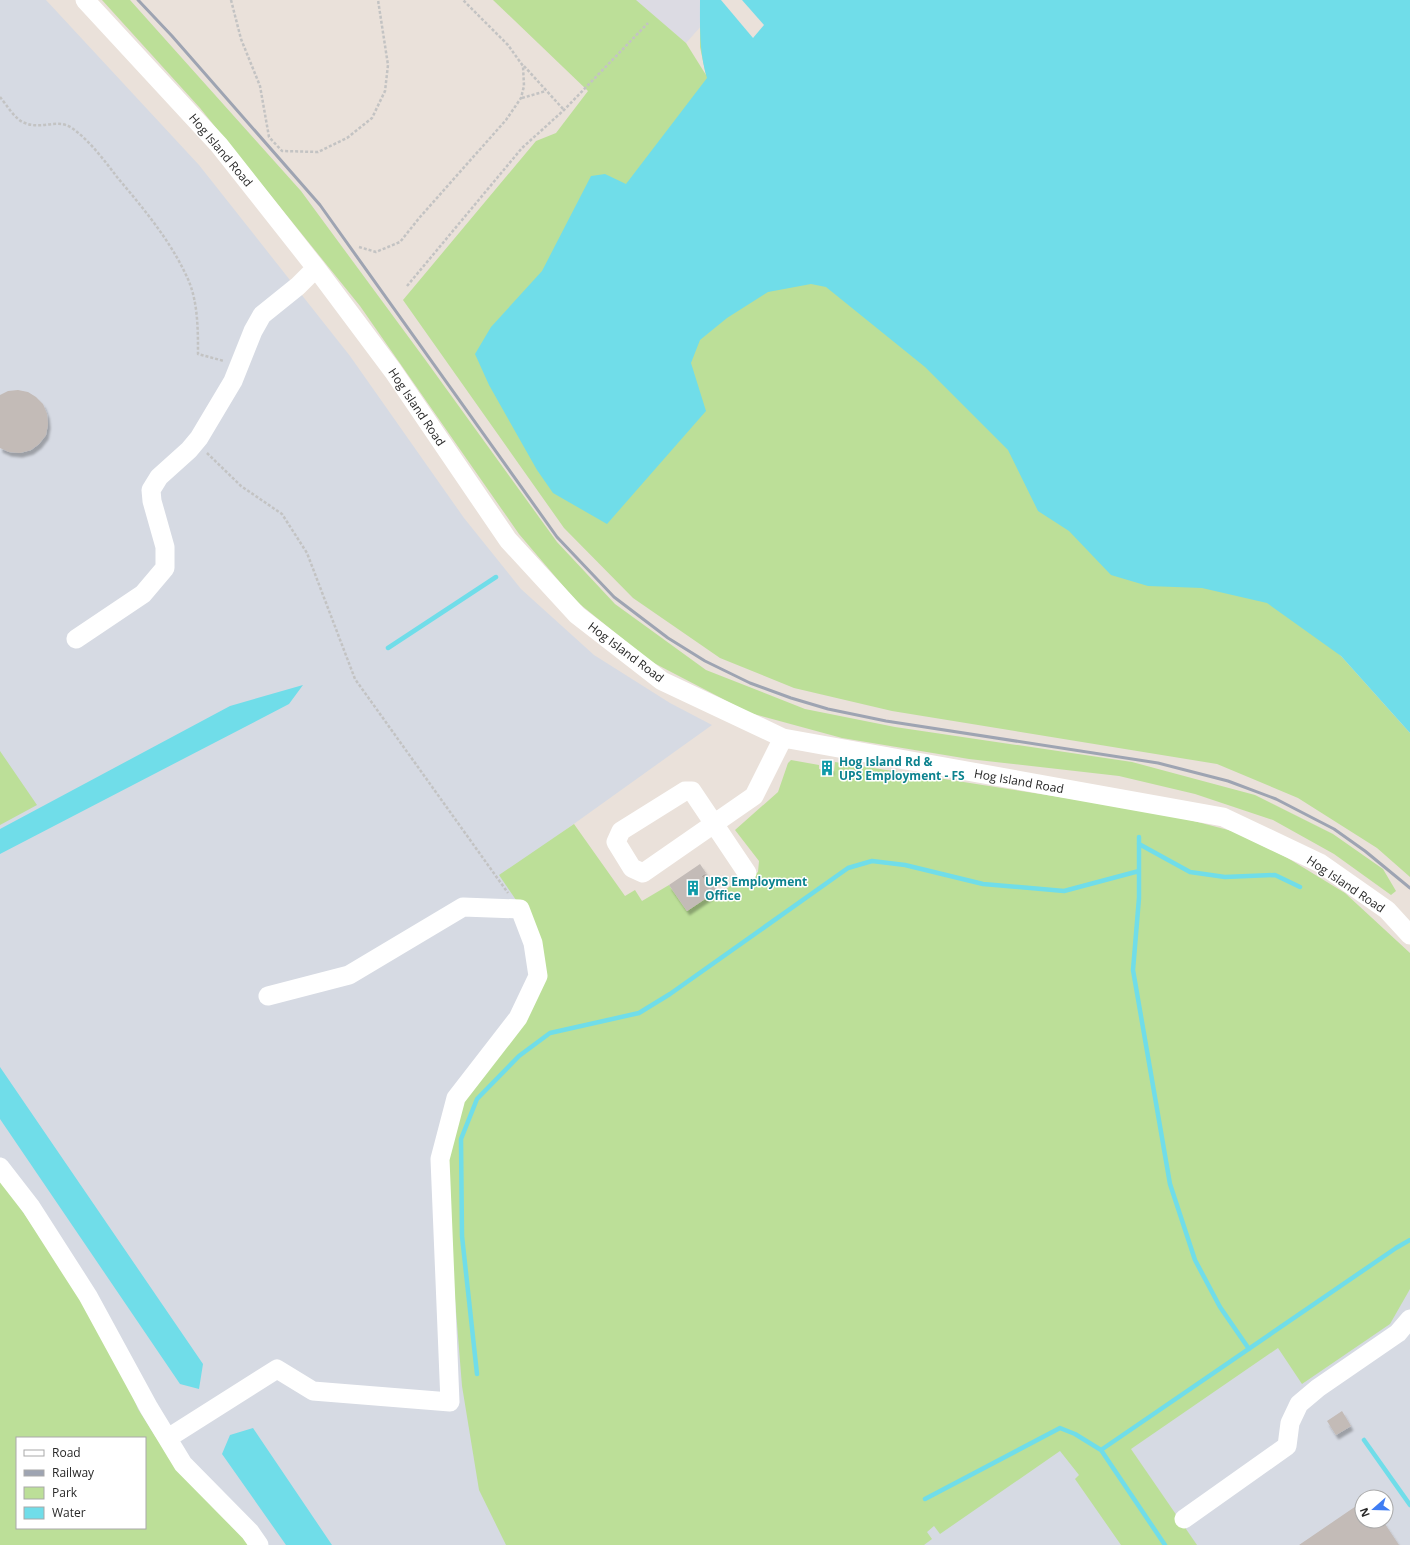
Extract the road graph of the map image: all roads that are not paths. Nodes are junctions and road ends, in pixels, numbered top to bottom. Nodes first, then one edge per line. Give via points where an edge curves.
1 (85, 0) edge
2 (316, 268) junction
3 (76, 639) dead end
4 (783, 738) junction
5 (714, 823) junction
6 (747, 873) dead end
7 (1410, 935) edge
8 (268, 996) dead end
9 (0, 1167) edge
10 (1410, 1319) edge
11 (168, 1438) junction
12 (1184, 1519) dead end
13 (259, 1545) edge

1 - 2 street, Hog Island Road via 219,146
2 - 3 street via 262,315 222,401 196,442 159,477 151,490 165,547 165,568 143,594
2 - 4 street, Hog Island Road via 393,371 508,540 577,615 662,680
4 - 5 street via 754,796
4 - 7 street, Hog Island Road via 1223,817 1320,863 1387,910
5 - 5 street via 692,791 685,791 621,831 616,842 632,868 643,873
5 - 6 street
8 - 11 street via 349,975 463,907 520,909 533,943 538,976 518,1018 456,1098 440,1159 450,1402 313,1392 277,1369
9 - 11 street via 31,1207 88,1296
10 - 12 street via 1398,1333 1299,1404 1290,1423 1286,1446
11 - 13 street via 183,1464 250,1532

